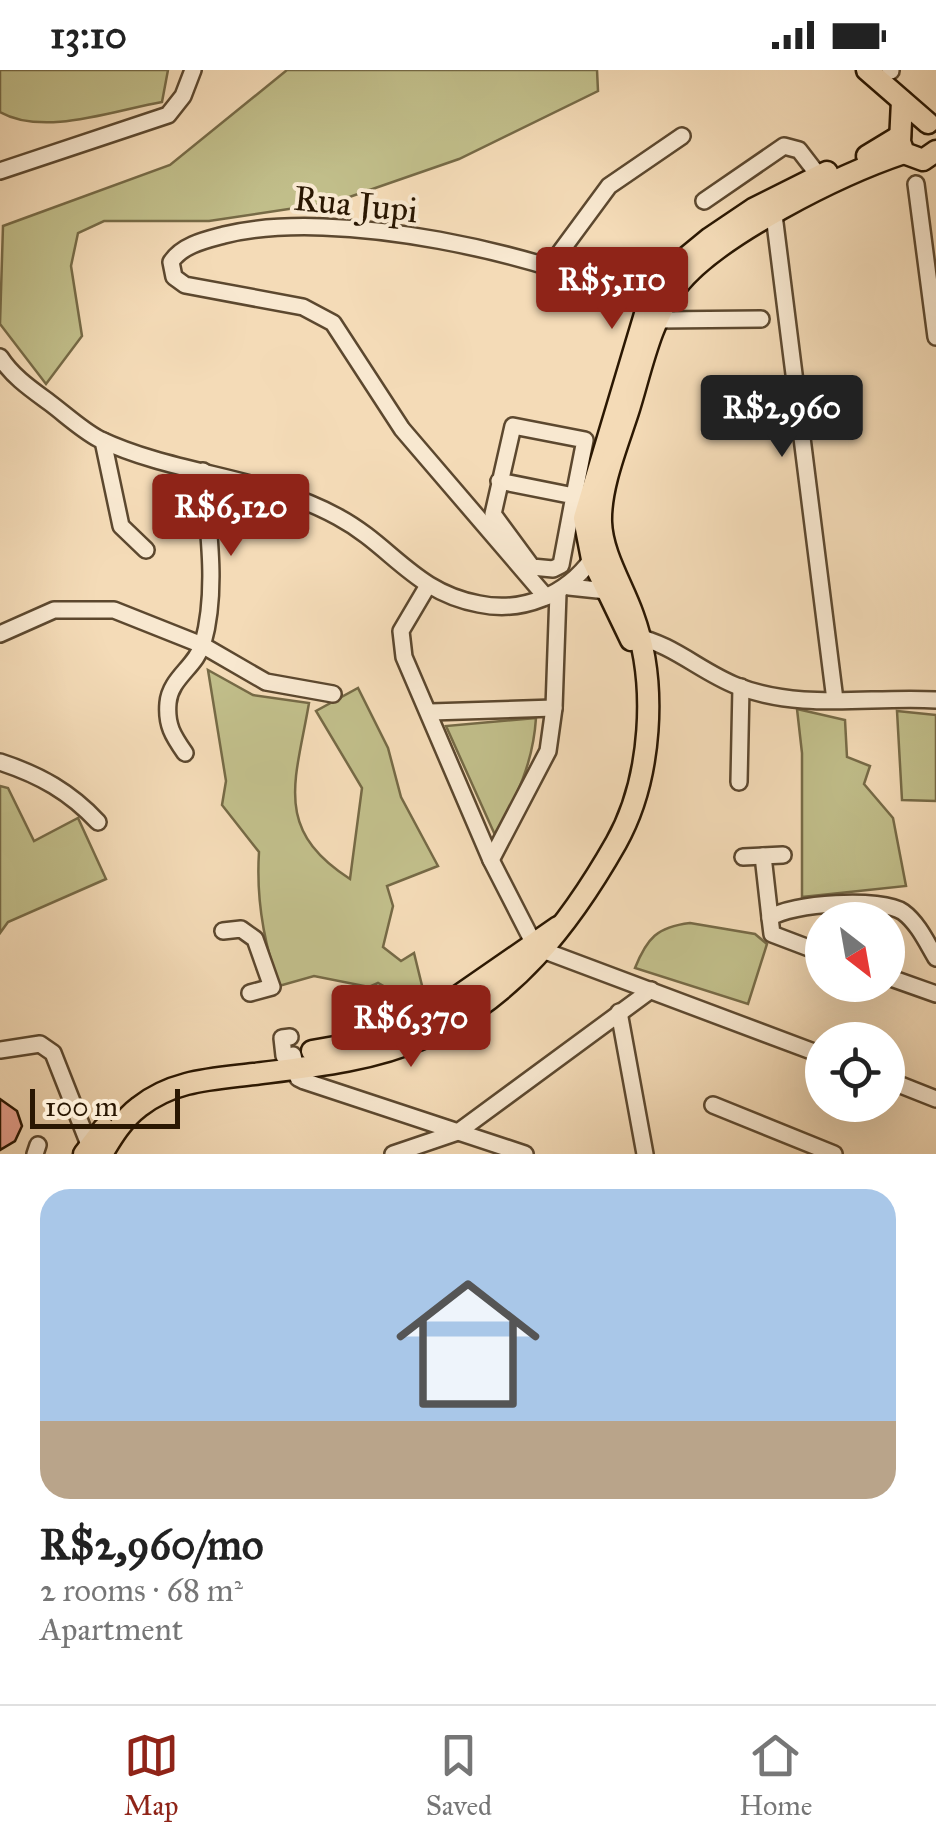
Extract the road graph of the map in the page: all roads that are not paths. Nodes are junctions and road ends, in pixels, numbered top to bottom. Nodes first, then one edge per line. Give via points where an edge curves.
1 (193, 70) edge
2 (867, 70) edge
3 (893, 80) edge
4 (932, 127) edge
5 (682, 136) dead end
6 (902, 140) junction
7 (934, 156) edge
8 (0, 171) edge
9 (819, 176) junction
10 (916, 184) dead end
11 (704, 200) dead end
12 (774, 215) junction
13 (550, 266) junction
14 (653, 312) junction
15 (761, 320) dead end
16 (936, 337) edge
17 (0, 357) edge
18 (103, 441) junction
19 (203, 471) junction
20 (498, 481) junction
21 (581, 498) junction
22 (146, 550) dead end
23 (592, 560) junction
24 (427, 587) junction
25 (558, 592) junction
26 (607, 592) junction
27 (0, 634) edge
28 (634, 636) junction
29 (202, 645) junction
30 (742, 687) junction
31 (333, 694) dead end
32 (835, 700) junction
33 (936, 700) edge
34 (554, 708) junction
35 (431, 712) junction
36 (185, 753) dead end
37 (0, 762) edge
38 (740, 782) dead end
39 (98, 822) dead end
40 (784, 855) dead end
41 (743, 856) dead end
42 (764, 856) junction
43 (491, 860) junction
44 (770, 918) junction
45 (223, 931) dead end
46 (539, 946) junction
47 (805, 947) edge
48 (936, 958) edge
49 (905, 983) edge
50 (651, 990) junction
51 (250, 993) dead end
52 (936, 994) edge
53 (619, 1012) junction
54 (805, 1049) edge
55 (0, 1050) edge
56 (288, 1051) junction
57 (905, 1087) edge
58 (936, 1099) edge
59 (714, 1105) dead end
60 (458, 1132) junction
61 (93, 1152) edge
62 (393, 1154) edge
63 (525, 1154) edge
64 (645, 1154) edge
65 (834, 1154) edge

1 - 8 street via 168,115
2 - 3 main road
3 - 4 main road
3 - 6 main road
4 - 6 main road via 913,122
5 - 13 street via 609,186
6 - 7 main road via 916,160
6 - 9 main road
6 - 12 main road
9 - 11 street via 800,150 784,146
9 - 14 main road via 710,238 682,261
10 - 16 street
12 - 14 main road via 690,273
12 - 32 street
13 - 14 street, Rua Jupi
13 - 25 street, Rua Jupi via 432,241 300,224 210,239 180,252 170,266 185,284 304,307 333,323 394,419
14 - 15 street
14 - 21 main road
14 - 28 main road via 601,522
17 - 18 street via 17,379
18 - 19 street
18 - 22 street via 120,526
19 - 24 street via 340,517
19 - 29 street via 209,596
20 - 21 street
20 - 21 street via 516,424 581,436 587,445
20 - 21 street via 495,519 532,567 561,565
21 - 23 main road
23 - 25 street
23 - 26 main road
24 - 25 street via 479,604 523,604
24 - 35 street via 400,641
25 - 26 street
25 - 34 street
26 - 28 main road
27 - 29 street via 54,610 88,607 142,619
28 - 30 street
28 - 46 main road via 646,728 628,819 560,926
29 - 31 street via 266,682
29 - 36 street via 168,696 168,725
30 - 32 street
30 - 38 street
32 - 33 street
34 - 35 street
34 - 43 street via 548,751
35 - 43 street
37 - 39 street via 62,789
40 - 42 street
41 - 42 street
42 - 44 street
43 - 46 street
44 - 47 street via 772,934
44 - 48 street via 788,908 892,906 913,921
45 - 51 street via 241,928 255,939 272,987
46 - 50 street
46 - 56 main road via 416,1026 368,1041
49 - 52 street
50 - 53 street
50 - 54 street
53 - 60 street
53 - 64 street
55 - 61 street via 40,1044 53,1052
56 - 60 street via 304,1082
56 - 61 main road via 156,1082 121,1107
57 - 58 street
59 - 65 street
60 - 62 street
60 - 63 street

